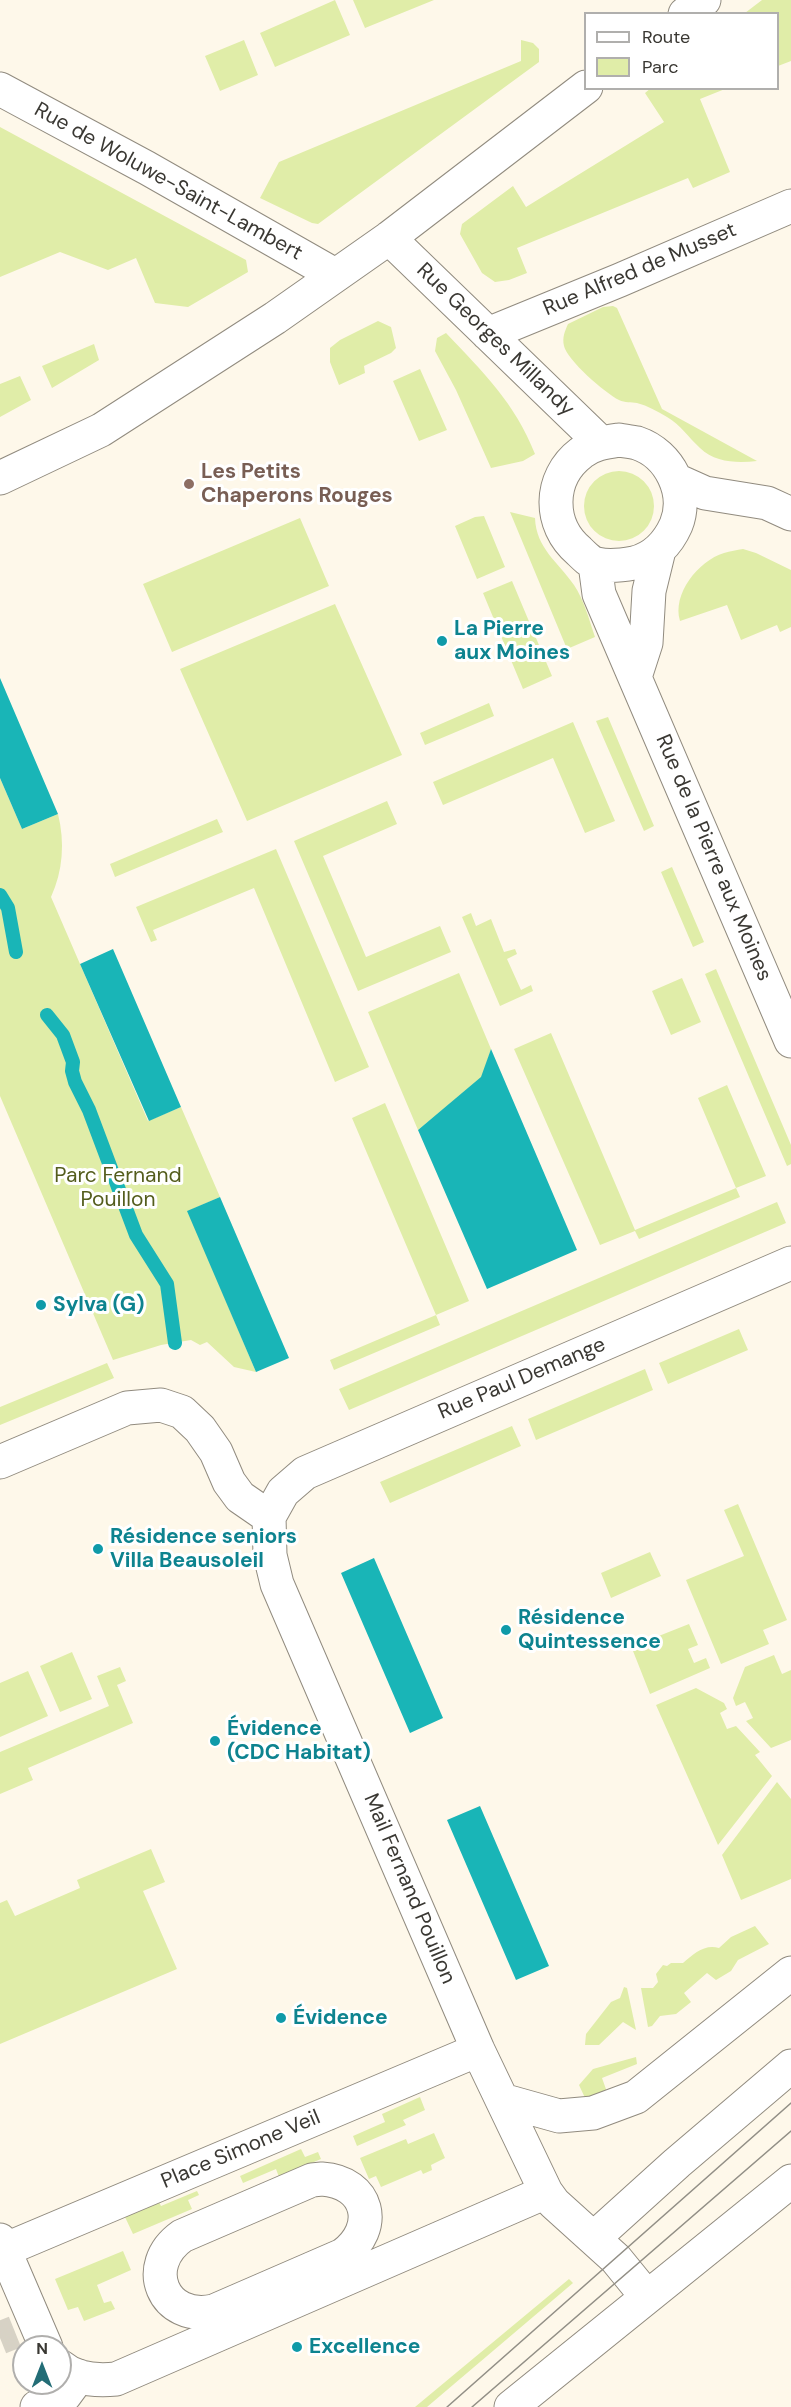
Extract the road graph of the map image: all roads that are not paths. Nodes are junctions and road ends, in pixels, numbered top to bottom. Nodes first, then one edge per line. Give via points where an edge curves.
1 (704, 0) edge
2 (688, 12) edge
3 (584, 88) edge
4 (0, 89) edge
5 (791, 206) edge
6 (389, 238) junction
7 (335, 275) junction
8 (489, 333) junction
9 (601, 442) junction
10 (0, 478) edge
11 (676, 480) junction
12 (791, 514) edge
13 (659, 550) junction
14 (595, 564) junction
15 (636, 674) junction
16 (791, 1041) edge
17 (791, 1263) edge
18 (0, 1462) edge
19 (269, 1517) junction
20 (791, 1973) edge
21 (478, 2050) junction
22 (791, 2066) edge
23 (502, 2100) junction
24 (312, 2180) joint
25 (791, 2181) edge
26 (546, 2192) junction
27 (594, 2238) junction
28 (2, 2245) edge
29 (648, 2297) junction
30 (32, 2334) edge
31 (72, 2372) edge
32 (65, 2395) edge
33 (37, 2407) edge
34 (511, 2407) edge

1 - 2 street
3 - 6 street
4 - 7 street, Rue de Woluwe-Saint-Lambert
5 - 8 street, Rue Alfred de Musset
6 - 7 street
6 - 8 street, Rue Georges Millandy
7 - 10 street via 101,430
8 - 9 street, Rue Georges Millandy
9 - 11 street via 637,443 667,464
9 - 14 street via 567,466 558,485 555,505 559,525 569,543
11 - 12 street via 705,493 767,503
11 - 13 street via 679,518
13 - 14 street via 642,561 624,565
13 - 15 street via 650,591 646,642
14 - 15 street, Rue de la Pierre aux Moines via 599,594
15 - 16 street, Rue de la Pierre aux Moines
17 - 19 street, Rue Paul Demange via 305,1473 283,1492
18 - 19 street via 127,1408 161,1405 182,1412 200,1429 240,1497
19 - 21 street, Mail Fernand Pouillon via 270,1555 277,1584
20 - 23 street via 636,2097 593,2113 559,2116
21 - 23 street, Mail Fernand Pouillon
21 - 28 street, Place Simone Veil
22 - 27 street
23 - 26 street, Mail Fernand Pouillon
24 - 24 street via 173,2242 161,2261 161,2283 166,2294 182,2309 214,2311 352,2248 366,2219 360,2198 344,2183
25 - 29 street
26 - 27 street, Mail Fernand Pouillon
26 - 31 street via 116,2379 98,2381
27 - 29 street, Mail Fernand Pouillon
28 - 30 street, Place Simone Veil
29 - 34 street
32 - 33 street

